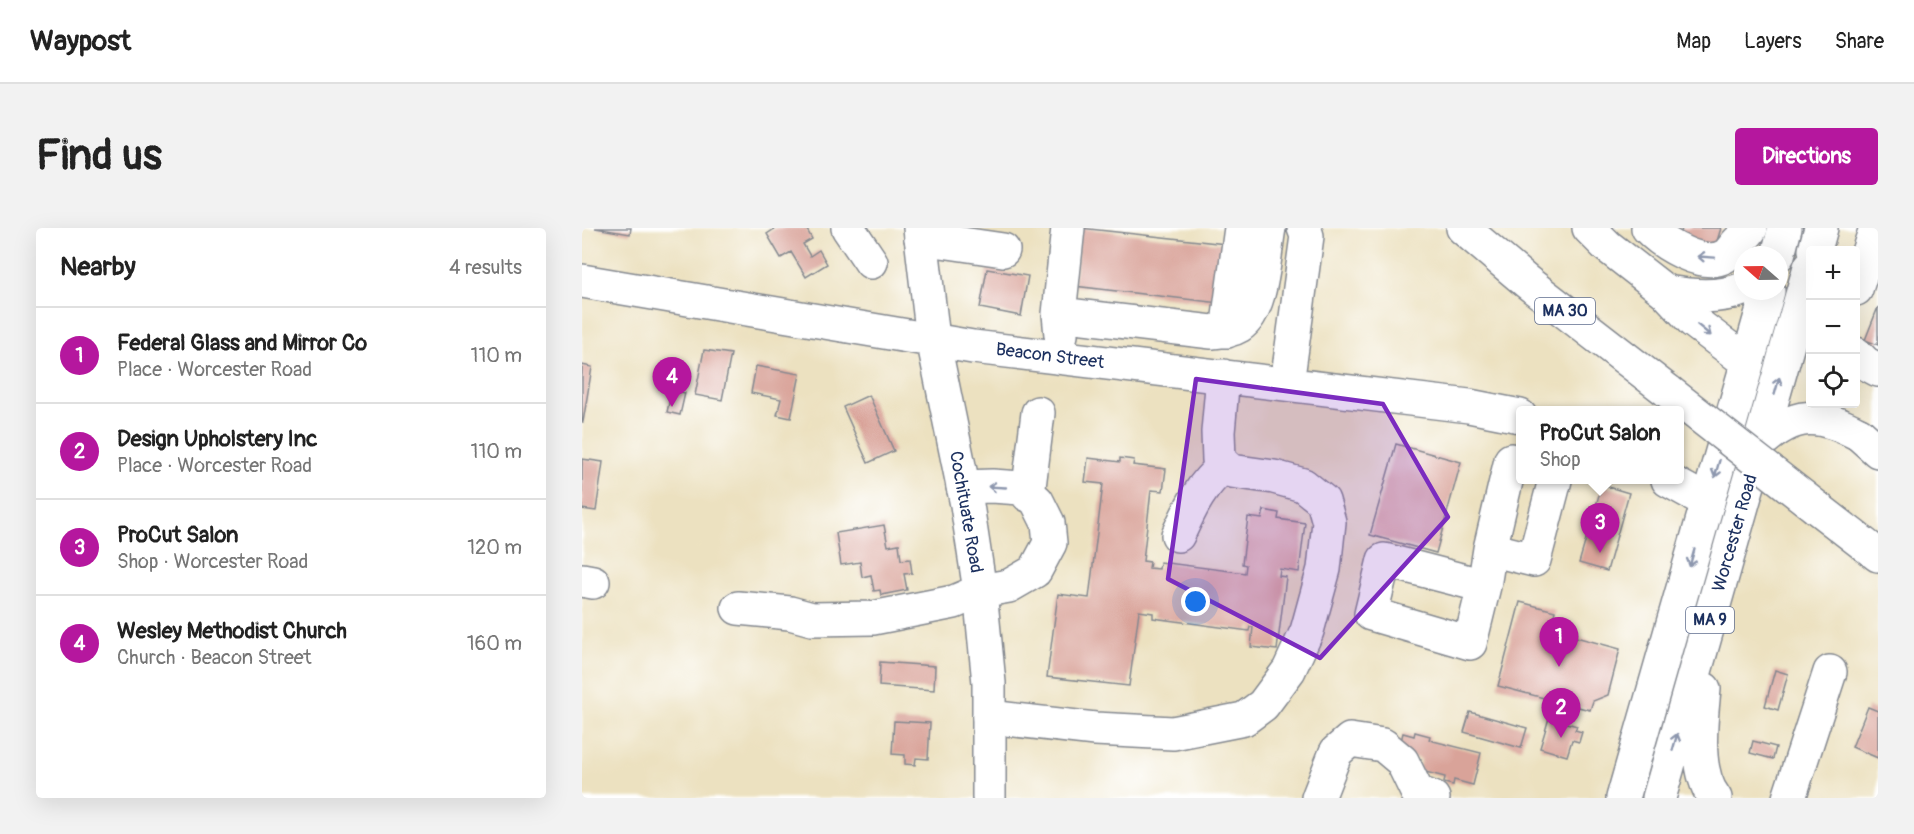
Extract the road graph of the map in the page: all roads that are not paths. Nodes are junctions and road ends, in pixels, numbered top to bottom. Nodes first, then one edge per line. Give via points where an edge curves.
1 (848, 228) edge
2 (1068, 228) edge
3 (1240, 228) edge
4 (1251, 228) edge
5 (1269, 228) edge
6 (1462, 228) edge
7 (1648, 228) edge
8 (1751, 228) edge
9 (1785, 228) edge
10 (1821, 228) edge
11 (1876, 228) edge
12 (1596, 230) edge
13 (1309, 231) edge
14 (920, 233) edge
15 (1780, 246) edge
16 (1816, 246) edge
17 (1003, 250) dead end
18 (871, 262) dead end
19 (1860, 277) edge
20 (582, 281) edge
21 (1806, 283) edge
22 (1666, 292) junction
23 (1734, 292) edge
24 (1765, 300) edge
25 (1059, 314) junction
26 (1797, 318) junction
27 (1233, 329) junction
28 (933, 339) junction
29 (1809, 354) edge
30 (1860, 357) edge
31 (1060, 358) junction
32 (1747, 362) junction
33 (1878, 370) edge
34 (1223, 376) junction
35 (1287, 384) junction
36 (1841, 408) edge
37 (1038, 413) dead end
38 (1516, 415) edge
39 (1761, 442) junction
40 (1869, 443) edge
41 (1516, 462) edge
42 (1224, 466) junction
43 (1554, 484) edge
44 (1675, 484) edge
45 (963, 488) junction
46 (1028, 495) junction
47 (1708, 502) junction
48 (1178, 535) dead end
49 (1490, 549) junction
50 (1878, 555) edge
51 (1484, 586) dead end
52 (980, 591) junction
53 (738, 608) dead end
54 (1713, 608) junction
55 (1830, 672) dead end
56 (989, 717) junction
57 (989, 798) edge
58 (1318, 798) edge
59 (1432, 798) edge
60 (1623, 798) edge
61 (1659, 798) edge
62 (1715, 798) edge
63 (1789, 798) edge

1 - 18 main road
2 - 25 main road
3 - 27 main road
4 - 27 main road
5 - 27 main road via 1257,300 1247,319
6 - 50 main road, MA 30, bridge
8 -> 7 main road via 1726,255 1718,258 1683,253
9 - 15 main road
10 - 16 main road
11 - 19 main road
12 - 22 main road
13 - 35 main road
14 - 17 main road
14 - 28 main road, Cochituate Road
20 - 28 main road, Beacon Street
21 - 26 main road, Worcester Road / MA 9
22 - 23 main road via 1689,296
22 -> 32 main road via 1694,321
24 - 32 main road, Worcester Road / MA 9
25 - 27 main road via 1212,332
25 - 31 main road
26 - 29 main road
39 -> 26 main road, Worcester Road / MA 9
28 - 31 main road, Beacon Street
28 - 45 main road, Cochituate Road
30 - 33 main road
31 - 34 main road, Beacon Street
32 -> 47 main road, Worcester Road / MA 9
34 - 35 main road, Beacon Street
34 - 42 main road via 1218,451
35 - 38 main road, Beacon Street
36 - 40 main road
37 - 46 main road
39 - 40 main road via 1786,423 1814,417 1842,425
39 - 54 main road, Worcester Road / MA 9
41 - 49 main road
42 - 48 main road via 1208,480
42 - 56 main road via 1231,471 1304,485 1323,501 1329,522 1324,569 1307,631 1289,670 1263,705 1244,719 1173,733
43 - 49 main road via 1534,560
44 - 47 main road
46 -> 45 main road via 1021,488
45 - 52 main road, Cochituate Road
46 - 52 main road via 1036,501 1048,523 1050,543 1035,571 1009,586
47 -> 60 main road, Worcester Road / MA 9
49 - 51 main road
52 - 53 main road via 954,603 873,618 812,619
52 - 56 main road, Cochituate Road
61 -> 54 main road, Worcester Road / MA 9
54 - 62 main road via 1701,743 1706,781
55 - 63 main road
56 - 57 main road, Cochituate Road
58 - 59 main road via 1336,752 1350,740 1383,745 1402,761 1417,792

